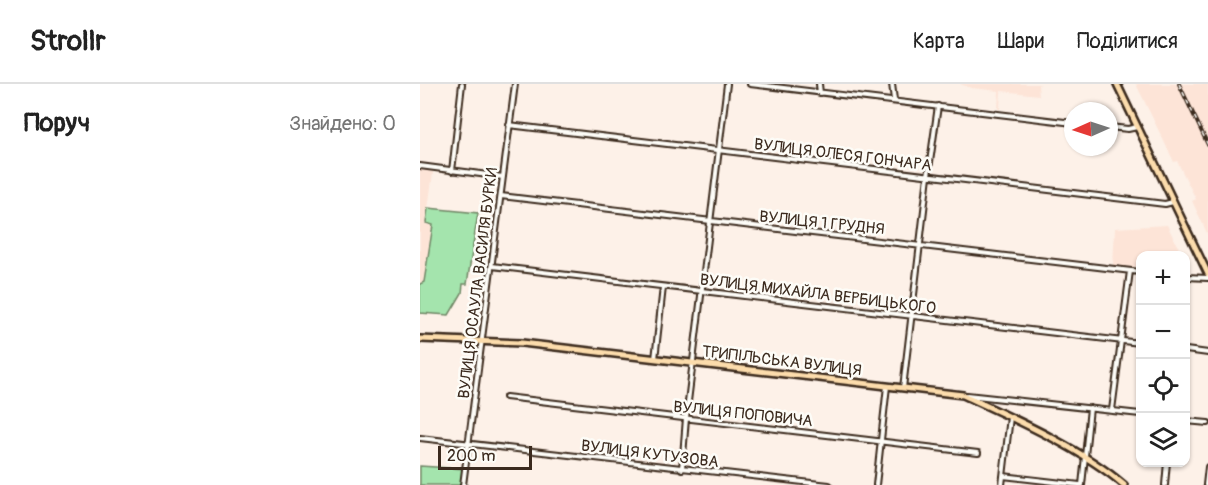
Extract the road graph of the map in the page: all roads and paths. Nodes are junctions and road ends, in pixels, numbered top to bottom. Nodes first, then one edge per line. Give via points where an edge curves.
1 (462, 84) edge
2 (515, 84) edge
3 (727, 84) edge
4 (750, 84) edge
5 (819, 84) edge
6 (892, 84) edge
7 (1117, 84) edge
8 (820, 93) junction
9 (894, 100) junction
10 (938, 106) junction
11 (1064, 122) edge
12 (509, 124) junction
13 (1118, 128) edge
14 (1137, 128) junction
15 (720, 151) junction
16 (420, 166) edge
17 (452, 171) junction
18 (928, 176) junction
19 (503, 177) junction
20 (501, 196) junction
21 (1173, 202) junction
22 (711, 222) junction
23 (920, 246) junction
24 (492, 266) junction
25 (1130, 271) junction
26 (1136, 272) edge
27 (1208, 276) edge
28 (1190, 277) edge
29 (663, 287) junction
30 (702, 291) junction
31 (912, 317) junction
32 (420, 339) edge
33 (482, 340) junction
34 (1122, 340) junction
35 (1136, 342) edge
36 (1190, 351) edge
37 (1208, 353) edge
38 (655, 358) junction
39 (693, 363) junction
40 (887, 386) junction
41 (903, 388) junction
42 (963, 395) junction
43 (506, 397) dead end
44 (1090, 408) junction
45 (1112, 410) junction
46 (1136, 413) edge
47 (1010, 416) junction
48 (686, 418) junction
49 (1190, 421) edge
50 (1208, 423) edge
51 (420, 438) edge
52 (882, 440) junction
53 (469, 443) junction
54 (978, 453) dead end
55 (1085, 457) junction
56 (1166, 467) edge
57 (1208, 467) edge
58 (682, 469) junction
59 (1003, 476) junction
60 (1164, 484) edge
61 (463, 485) edge
62 (829, 485) edge
63 (876, 485) edge
64 (1002, 485) edge
65 (1081, 485) edge
66 (1124, 485) edge
67 (1206, 485) edge

1 - 17 street
2 - 12 street, ВУЛИЦЯ ОСАУЛА ВАСИЛЯ БУРКИ
3 - 15 street
4 - 8 street
5 - 8 street
6 - 9 street
7 - 14 main road
8 - 9 street
9 - 10 street
10 - 11 street
10 - 18 street
12 - 15 street, ВУЛИЦЯ ОЛЕСЯ ГОНЧАРА
12 - 19 street, ВУЛИЦЯ ОСАУЛА ВАСИЛЯ БУРКИ
13 - 14 street
14 - 21 main road
15 - 18 street, ВУЛИЦЯ ОЛЕСЯ ГОНЧАРА
15 - 22 street
16 - 17 street
17 - 19 street
18 - 21 street, ВУЛИЦЯ ОЛЕСЯ ГОНЧАРА
18 - 23 street
19 - 20 street, ВУЛИЦЯ ОСАУЛА ВАСИЛЯ БУРКИ
20 - 22 street, ВУЛИЦЯ 1 ГРУДНЯ
20 - 24 street, ВУЛИЦЯ ОСАУЛА ВАСИЛЯ БУРКИ
21 - 27 main road
22 - 23 street, ВУЛИЦЯ 1 ГРУДНЯ
22 - 30 street
23 - 25 street, ВУЛИЦЯ 1 ГРУДНЯ
23 - 31 street
24 - 29 street, ВУЛИЦЯ МИХАЙЛА ВЕРБИЦЬКОГО
24 - 33 street, ВУЛИЦЯ ОСАУЛА ВАСИЛЯ БУРКИ
25 - 26 street, ВУЛИЦЯ 1 ГРУДНЯ
25 - 34 street
27 - 28 street
29 - 30 street, ВУЛИЦЯ МИХАЙЛА ВЕРБИЦЬКОГО
29 - 38 street
30 - 31 street, ВУЛИЦЯ МИХАЙЛА ВЕРБИЦЬКОГО
30 - 39 street
31 - 34 street, ВУЛИЦЯ МИХАЙЛА ВЕРБИЦЬКОГО
31 - 41 street
32 - 33 main road, ТРИПІЛЬСЬКА ВУЛИЦЯ
33 - 38 main road, ТРИПІЛЬСЬКА ВУЛИЦЯ
33 - 53 street, ВУЛИЦЯ ОСАУЛА ВАСИЛЯ БУРКИ
34 - 35 street, ВУЛИЦЯ МИХАЙЛА ВЕРБИЦЬКОГО
34 - 45 street
36 - 37 street
38 - 39 main road, ТРИПІЛЬСЬКА ВУЛИЦЯ
39 - 40 main road, ТРИПІЛЬСЬКА ВУЛИЦЯ
39 - 48 street
40 - 41 main road, ТРИПІЛЬСЬКА ВУЛИЦЯ
40 - 52 street
41 - 42 main road, ТРИПІЛЬСЬКА ВУЛИЦЯ
42 - 44 street, ТРИПІЛЬСЬКА ВУЛИЦЯ
42 - 47 main road
43 - 48 street, ВУЛИЦЯ ПОПОВИЧА
44 - 45 street, ТРИПІЛЬСЬКА ВУЛИЦЯ
44 - 55 street
45 - 46 street, ТРИПІЛЬСЬКА ВУЛИЦЯ
47 - 55 main road
47 - 59 street
48 - 52 street, ВУЛИЦЯ ПОПОВИЧА
48 - 58 street
49 - 50 street
51 - 53 street, ВУЛИЦЯ КУТУЗОВА
52 - 54 street, ВУЛИЦЯ ПОПОВИЧА
52 - 63 street
53 - 58 street, ВУЛИЦЯ КУТУЗОВА
53 - 61 street, ВУЛИЦЯ ОСАУЛА ВАСИЛЯ БУРКИ
55 - 65 street
55 - 66 main road
56 - 60 street
57 - 67 street
58 - 62 street, ВУЛИЦЯ КУТУЗОВА
59 - 64 street
59 - 65 street

